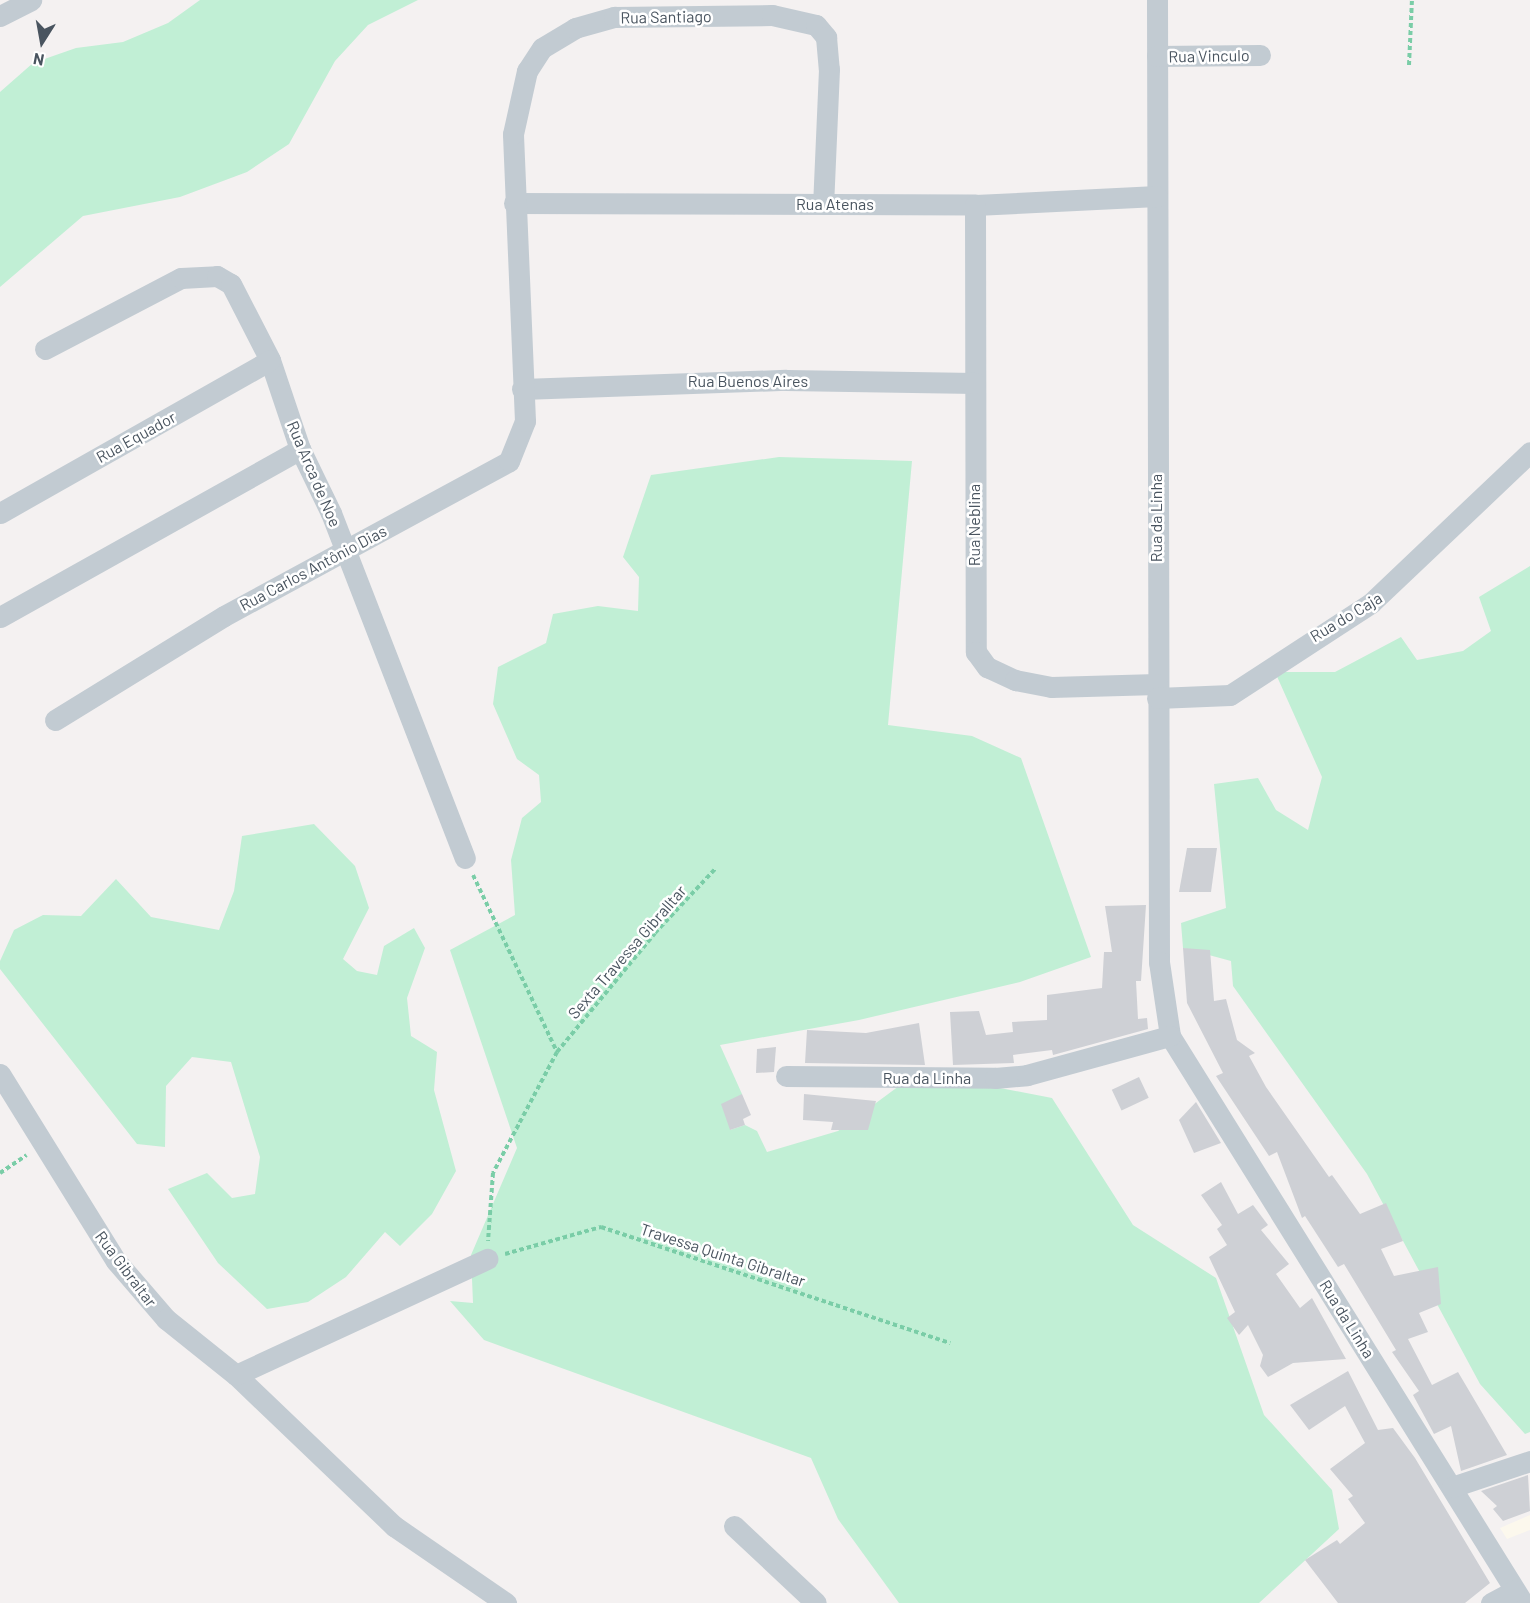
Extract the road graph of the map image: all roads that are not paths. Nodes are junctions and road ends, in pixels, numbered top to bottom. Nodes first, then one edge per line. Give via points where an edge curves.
1 (31, 0) edge
2 (1157, 0) edge
3 (0, 16) edge
4 (1260, 55) dead end
5 (1157, 56) junction
6 (1157, 196) junction
7 (513, 203) junction
8 (823, 204) junction
9 (975, 205) junction
10 (45, 349) dead end
11 (270, 360) junction
12 (975, 383) junction
13 (522, 389) junction
14 (300, 449) junction
15 (1530, 452) edge
16 (0, 513) edge
17 (345, 551) junction
18 (0, 617) edge
19 (1157, 691) junction
20 (55, 720) dead end
21 (465, 858) road end
22 (1170, 1036) junction
23 (0, 1074) edge
24 (786, 1076) dead end
25 (487, 1259) road end
26 (236, 1375) junction
27 (1530, 1461) edge
28 (1452, 1486) junction
29 (734, 1526) dead end
30 (1519, 1597) edge
31 (506, 1603) edge
32 (816, 1603) edge
33 (1491, 1603) edge

1 - 3 street
2 - 5 street, Rua da Linha
4 - 5 street, Rua Vinculo
5 - 6 street, Rua da Linha
6 - 9 street, Rua Atenas
6 - 19 street, Rua da Linha
7 - 8 street, Rua Atenas
7 - 8 street, Rua Santiago via 518,101 527,71 542,48 575,28 614,17 772,15 816,25 826,37 829,69
7 - 13 street, Rua Santiago
8 - 9 street, Rua Atenas
9 - 12 street, Rua Neblina
10 - 11 street, Rua Arca de Noe via 140,296 200,274 217,276 231,284
11 - 14 street, Rua Arca de Noe
11 - 16 street, Rua Equador
12 - 13 street, Rua Buenos Aires via 774,381
12 - 19 street, Rua Neblina via 975,652 987,667 1015,680 1051,687
13 - 17 street, Rua Carlos Antônio Dias via 525,421 509,461
14 - 17 street, Rua Arca de Noe
14 - 18 street
15 - 19 street, Rua do Caja via 1371,603 1230,695
17 - 20 street, Rua Carlos Antônio Dias via 167,649
17 - 21 street, Rua Arca de Noe
19 - 22 street, Rua da Linha via 1159,962
22 - 24 street, Rua da Linha via 1027,1075
22 - 28 street, Rua da Linha
23 - 26 street, Rua Gibraltar via 138,1289 166,1319
25 - 26 street
26 - 31 street, Rua Gibraltar via 394,1526
27 - 28 street
28 - 30 street, Rua da Linha
29 - 32 street
30 - 33 street

